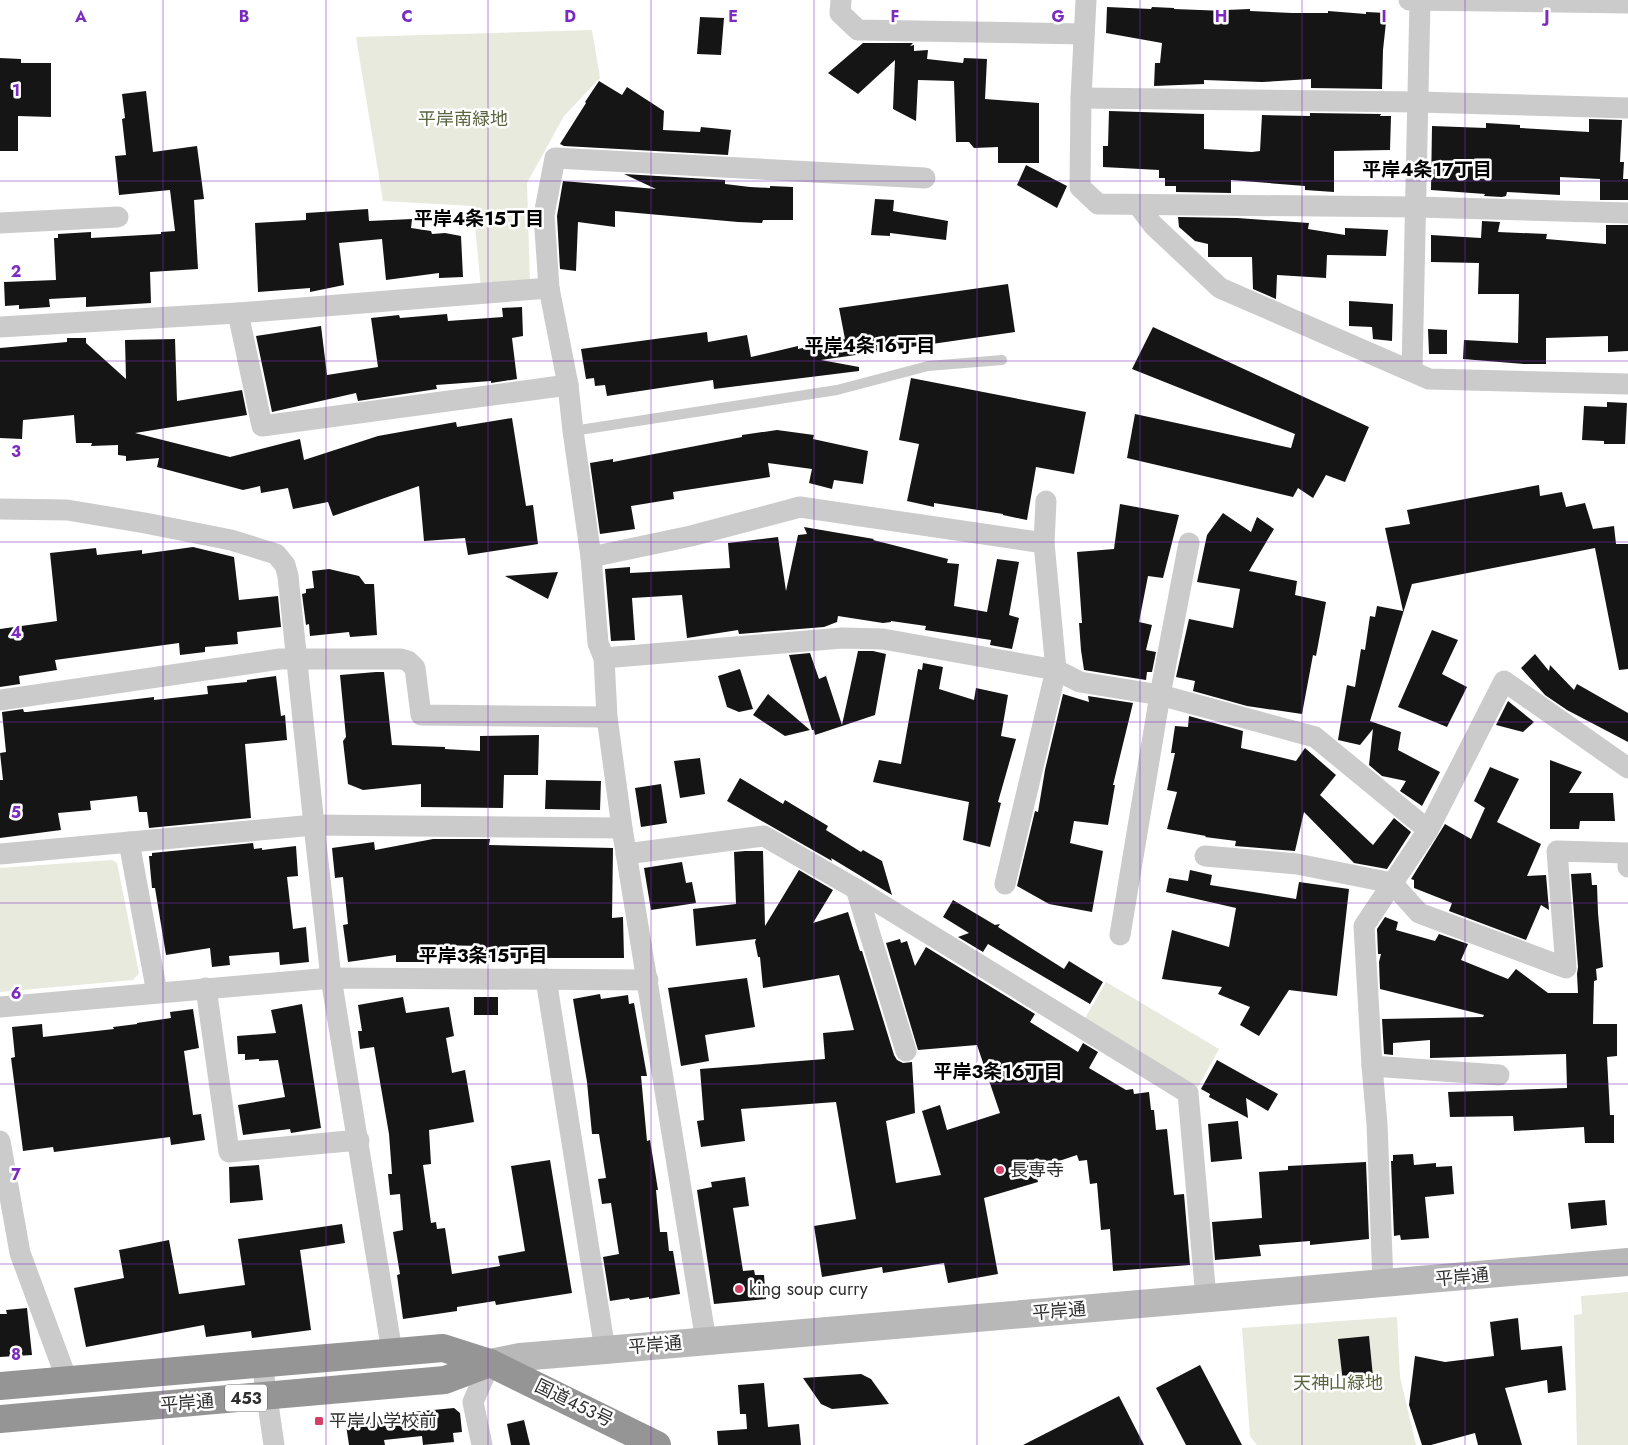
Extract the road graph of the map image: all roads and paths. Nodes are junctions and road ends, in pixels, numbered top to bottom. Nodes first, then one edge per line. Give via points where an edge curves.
1 (840, 0) edge
2 (1086, 0) edge
3 (1409, 0) edge
4 (1420, 0) edge
5 (1628, 3) edge
6 (1084, 34) junction
7 (1081, 98) junction
8 (1418, 102) junction
9 (1628, 108) edge
10 (925, 178) dead end
11 (1138, 205) junction
12 (1416, 207) junction
13 (1628, 213) edge
14 (118, 217) dead end
15 (0, 224) edge
16 (549, 288) junction
17 (238, 313) junction
18 (0, 327) edge
19 (1002, 360) dead end
20 (1412, 371) junction
21 (1628, 384) edge
22 (568, 385) junction
23 (573, 431) junction
24 (1046, 501) dead end
25 (0, 509) edge
26 (1044, 543) junction
27 (1189, 543) dead end
28 (591, 557) junction
29 (604, 658) junction
30 (296, 659) junction
31 (1056, 670) junction
32 (1160, 695) junction
33 (0, 700) edge
34 (607, 717) junction
35 (1628, 768) edge
36 (314, 825) junction
37 (622, 828) junction
38 (1428, 830) junction
39 (128, 842) junction
40 (0, 854) edge
41 (626, 854) junction
42 (1205, 856) dead end
43 (1628, 867) edge
44 (1392, 883) junction
45 (1006, 884) dead end
46 (856, 889) junction
47 (1120, 935) dead end
48 (331, 978) junction
49 (546, 979) junction
50 (648, 980) junction
51 (206, 988) junction
52 (157, 993) junction
53 (0, 1008) edge
54 (906, 1052) dead end
55 (1372, 1066) junction
56 (1499, 1075) dead end
57 (0, 1140) edge
58 (359, 1140) junction
59 (1628, 1262) edge
60 (1383, 1283) junction
61 (1206, 1298) junction
62 (706, 1341) junction
63 (604, 1350) junction
64 (392, 1352) junction
65 (262, 1363) junction
66 (490, 1363) junction
67 (67, 1380) junction
68 (0, 1386) edge
69 (266, 1396) junction
70 (0, 1419) edge
71 (274, 1445) edge
72 (482, 1445) edge
73 (657, 1445) edge

1 - 6 street via 840,13 858,30
2 - 6 street
3 - 4 street
4 - 5 street
4 - 8 street
6 - 7 street
7 - 8 street
7 - 11 street via 1080,187 1098,204
8 - 9 street
8 - 12 street
10 - 16 street via 555,158 544,215
11 - 12 street
11 - 20 street via 1153,225 1220,288
12 - 13 street
12 - 20 street
14 - 15 street
16 - 17 street
16 - 22 street
17 - 18 street
17 - 22 street via 262,426
19 - 23 lane via 928,366 837,390
20 - 21 street via 1429,379
22 - 23 street
23 - 28 street
24 - 26 street
25 - 30 street via 67,510 231,540 276,554 286,565
26 - 28 street via 800,507 691,536
26 - 31 street
27 - 32 street
28 - 29 street via 598,643
29 - 31 street via 842,638 883,639
29 - 34 street
30 - 33 street
30 - 34 street via 408,661 415,668 420,715
30 - 36 street
31 - 32 street via 1080,682
31 - 45 street
32 - 38 street via 1315,737
32 - 47 street
34 - 37 street
35 - 38 street via 1504,681
36 - 37 street
36 - 39 street
36 - 48 street
37 - 41 street
38 - 44 street
39 - 40 street
39 - 52 street
41 - 46 street via 764,836
41 - 50 street
42 - 44 street via 1296,864
43 - 44 street via 1628,853 1557,851 1566,968 1420,913
44 - 55 street via 1364,926
46 - 54 street
46 - 61 street via 1188,1093
48 - 49 street
48 - 51 street
48 - 58 street
49 - 50 street
49 - 63 street
50 - 62 street
51 - 52 street
51 - 58 street via 229,1152
52 - 53 street
55 - 56 street
55 - 60 street
57 - 67 street via 20,1253
58 - 64 street
59 - 60 street, 平岸通
60 - 61 street, 平岸通
61 - 62 street, 平岸通
62 - 63 street, 平岸通
63 - 66 street, 平岸通 via 520,1357
64 - 65 highway, 平岸通 / 453
64 - 66 highway, 平岸通 / 453 via 443,1348
65 - 67 highway, 平岸通 / 453
65 - 69 street
66 - 69 highway, 平岸通 / 453 via 445,1380
66 - 72 street via 473,1402
66 - 73 highway, 国道453号 / 453
67 - 68 highway, 平岸通 / 453
69 - 70 highway, 平岸通 / 453
69 - 71 street

